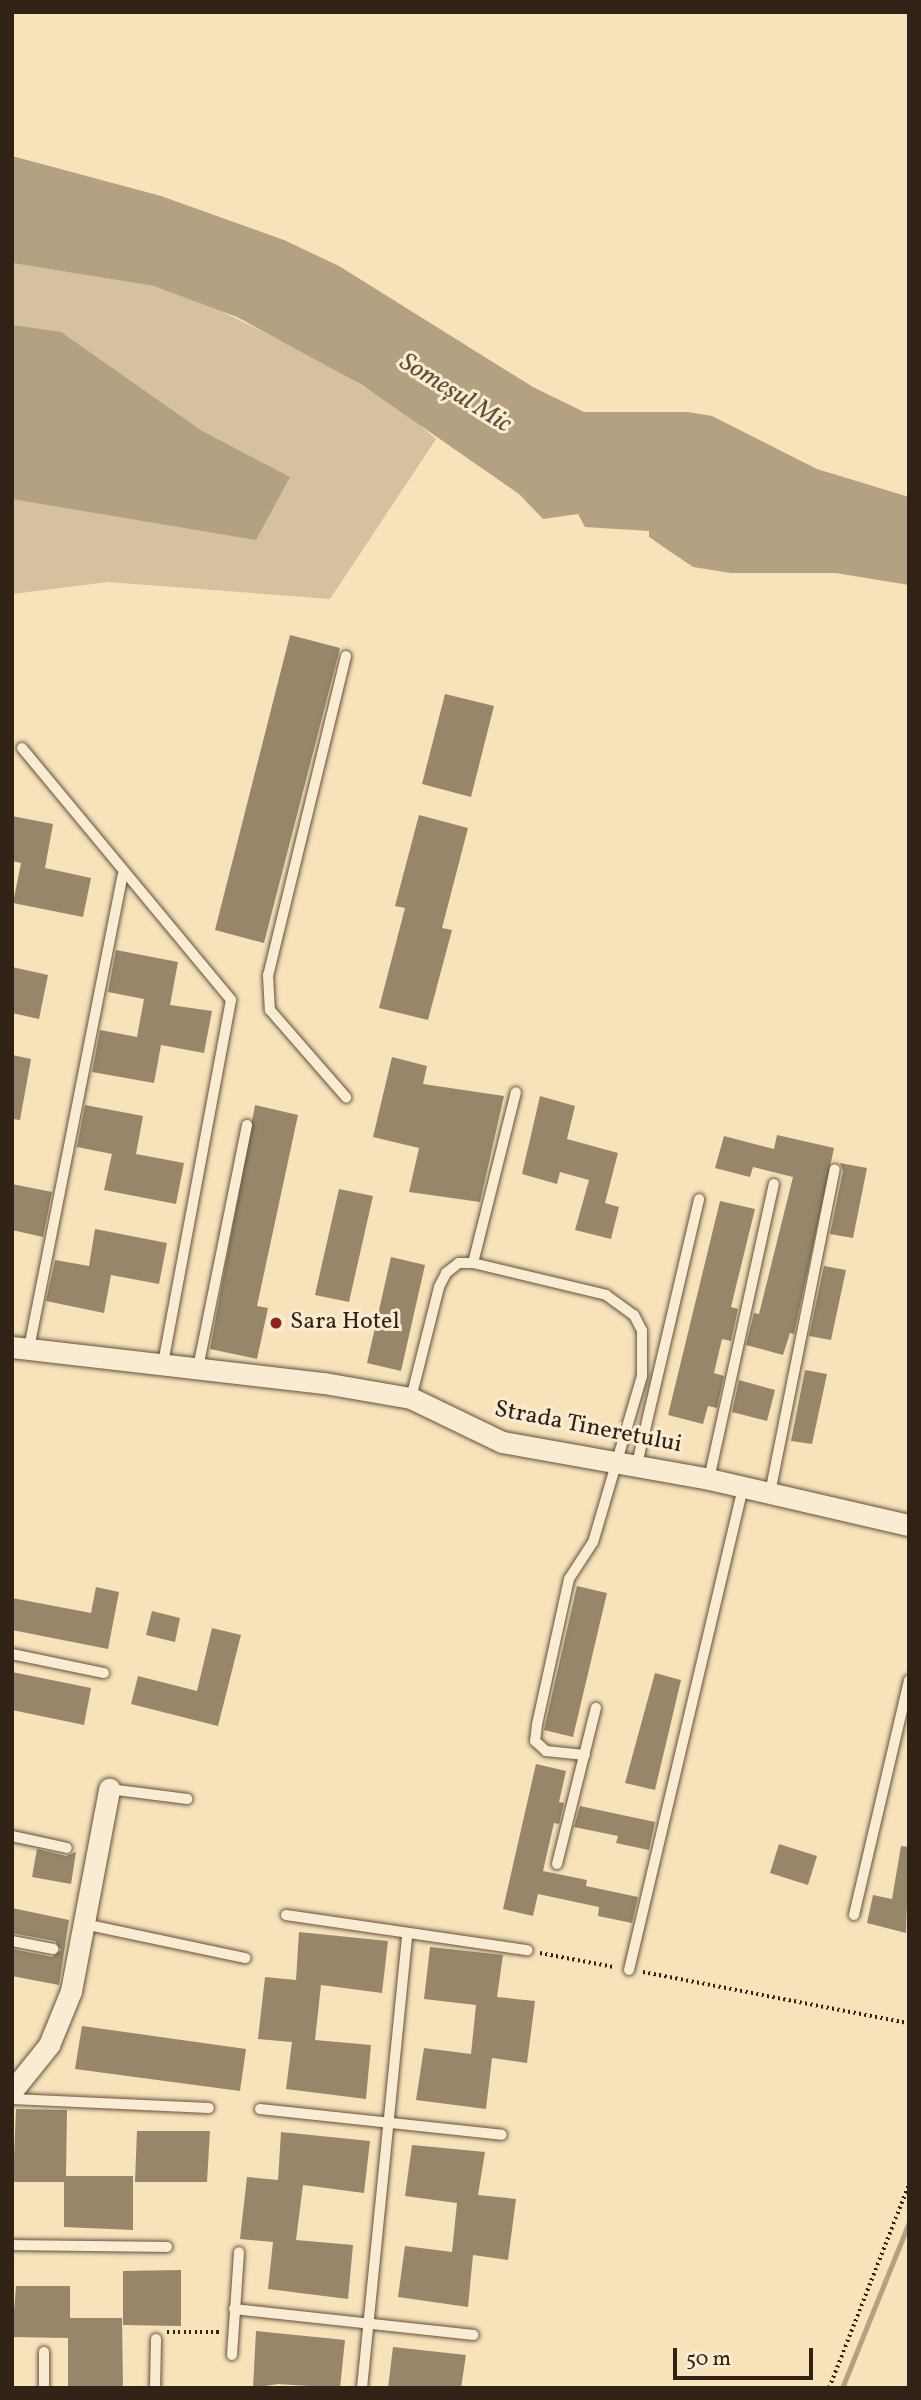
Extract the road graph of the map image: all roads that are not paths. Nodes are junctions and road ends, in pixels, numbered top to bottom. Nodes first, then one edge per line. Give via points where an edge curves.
1 (346, 656) dead end
2 (22, 748) dead end
3 (123, 875) junction
4 (516, 1091) dead end
5 (346, 1097) dead end
6 (247, 1125) dead end
7 (835, 1169) dead end
8 (774, 1184) dead end
9 (699, 1199) dead end
10 (473, 1262) junction
11 (21, 1348) edge
12 (163, 1363) junction
13 (198, 1368) junction
14 (411, 1398) junction
15 (628, 1463) junction
16 (709, 1479) junction
17 (743, 1486) junction
18 (770, 1493) junction
19 (909, 1525) edge
20 (12, 1654) edge
21 (104, 1673) dead end
22 (909, 1680) edge
23 (596, 1708) dead end
24 (584, 1755) junction
25 (110, 1789) joint
26 (187, 1799) dead end
27 (12, 1836) edge
28 (66, 1848) dead end
29 (557, 1864) dead end
30 (286, 1915) dead end
31 (854, 1915) dead end
32 (84, 1924) junction
33 (407, 1934) junction
34 (12, 1941) edge
35 (53, 1949) dead end
36 (527, 1950) road end
37 (245, 1958) dead end
38 (629, 1970) road end
39 (12, 2091) edge
40 (12, 2099) edge
41 (208, 2109) dead end
42 (260, 2109) dead end
43 (388, 2125) junction
44 (502, 2135) dead end
45 (12, 2245) edge
46 (167, 2247) dead end
47 (239, 2252) dead end
48 (234, 2309) junction
49 (368, 2324) junction
50 (474, 2335) dead end
51 (156, 2339) road end
52 (44, 2351) dead end
53 (232, 2355) dead end
54 (44, 2388) edge
55 (155, 2388) edge
56 (362, 2388) edge

1 - 5 lane via 268,975 270,1010
2 - 3 lane
3 - 11 lane
3 - 12 lane via 227,990 231,1000
4 - 10 lane
6 - 13 lane
7 - 18 lane
8 - 16 lane
9 - 15 lane
10 - 14 lane via 459,1263 446,1273 439,1287
10 - 15 lane via 606,1295 634,1315 645,1347
11 - 12 street, Strada Tineretului
12 - 13 street, Strada Tineretului
13 - 14 street, Strada Tineretului
14 - 15 street, Strada Tineretului via 502,1442
15 - 16 street, Strada Tineretului
15 - 24 lane via 593,1542 569,1579 537,1725 535,1741 545,1751
16 - 17 street, Strada Tineretului
17 - 18 street, Strada Tineretului
17 - 38 lane
18 - 19 street, Strada Tineretului
20 - 21 lane
22 - 31 lane
23 - 24 lane
24 - 29 lane
25 - 26 lane
25 - 32 street
27 - 28 lane
30 - 33 lane
32 - 37 lane
32 - 39 street via 76,1972 57,2030 38,2062
33 - 36 lane
33 - 43 lane
34 - 35 lane
40 - 41 lane
42 - 43 lane
43 - 44 lane
43 - 49 lane
45 - 46 lane
47 - 48 lane
48 - 49 lane
48 - 53 lane
49 - 50 lane
49 - 56 lane
51 - 55 lane
52 - 54 lane

